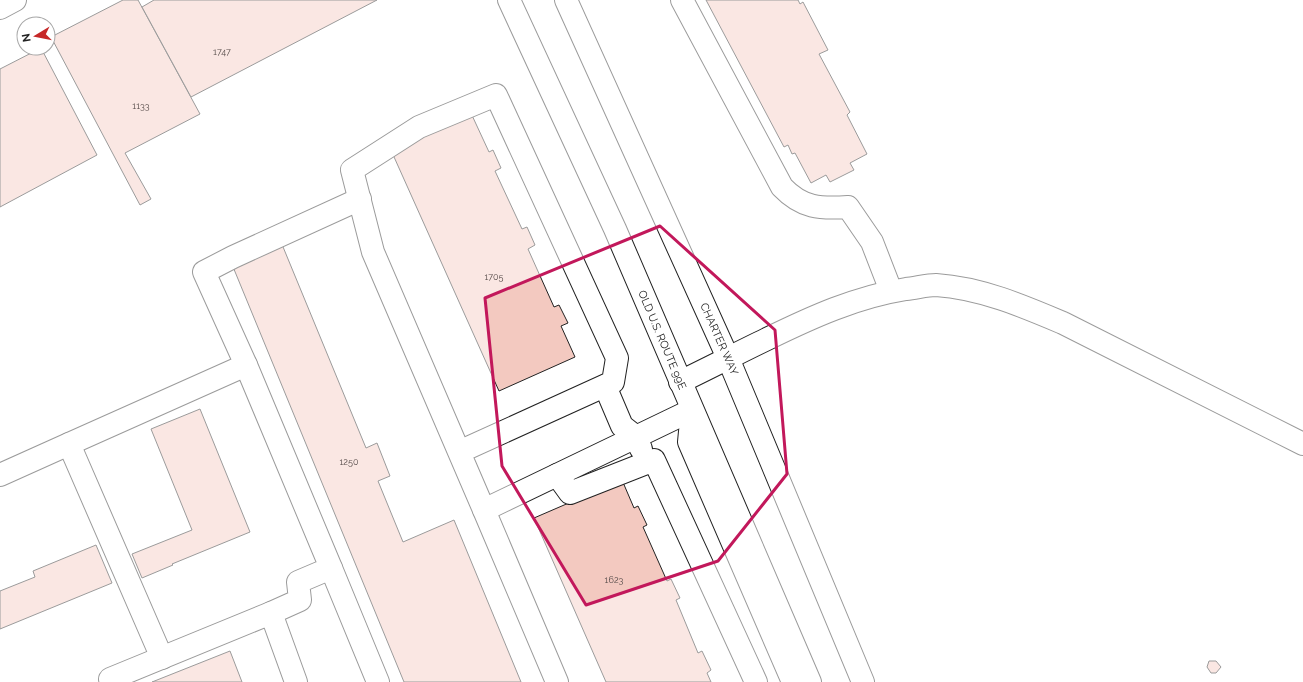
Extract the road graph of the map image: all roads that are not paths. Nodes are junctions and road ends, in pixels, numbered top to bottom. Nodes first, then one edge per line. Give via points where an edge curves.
1 (15, 0) edge
2 (509, 0) edge
3 (566, 0) edge
4 (682, 0) edge
5 (0, 8) edge
6 (360, 199) junction
7 (891, 292) junction
8 (728, 358) junction
9 (246, 365) junction
10 (680, 382) junction
11 (605, 386) junction
12 (692, 410) junction
13 (636, 437) junction
14 (69, 444) junction
15 (1303, 444) edge
16 (459, 452) junction
17 (646, 463) junction
18 (0, 475) edge
19 (557, 475) junction
20 (484, 510) junction
21 (331, 568) junction
22 (271, 613) junction
23 (162, 658) junction
24 (109, 681) edge
25 (296, 682) edge
26 (378, 682) edge
27 (557, 682) edge
28 (756, 682) edge
29 (793, 682) edge
30 (810, 682) edge
31 (863, 682) edge

1 - 5 main road
2 - 10 main road, OLD U.S. ROUTE 99E via 615,230
3 - 8 main road, CHARTER WAY
4 - 7 main road via 782,187 802,203 815,208 848,207 872,242
6 - 9 main road via 204,272
6 - 11 main road via 352,170 419,127 496,94 618,358 613,382
6 - 16 main road via 373,252
7 - 8 main road via 856,300 813,316
7 - 15 main road via 934,285 964,288 1028,308 1063,323
8 - 10 main road
8 - 31 main road, CHARTER WAY
9 - 14 main road
9 - 21 main road
10 - 12 main road, OLD U.S. ROUTE 99E
11 - 13 main road via 622,426
11 - 16 main road
12 - 13 main road
12 - 29 main road via 688,442
12 - 30 main road, OLD U.S. ROUTE 99E
13 - 17 main road
13 - 19 main road
14 - 18 main road
14 - 23 main road
16 - 20 main road
17 - 19 main road via 570,493
17 - 28 main road via 654,460
19 - 20 main road
20 - 27 main road
21 - 22 main road via 298,582 300,600
21 - 26 main road
22 - 23 main road
22 - 25 main road
23 - 24 main road

